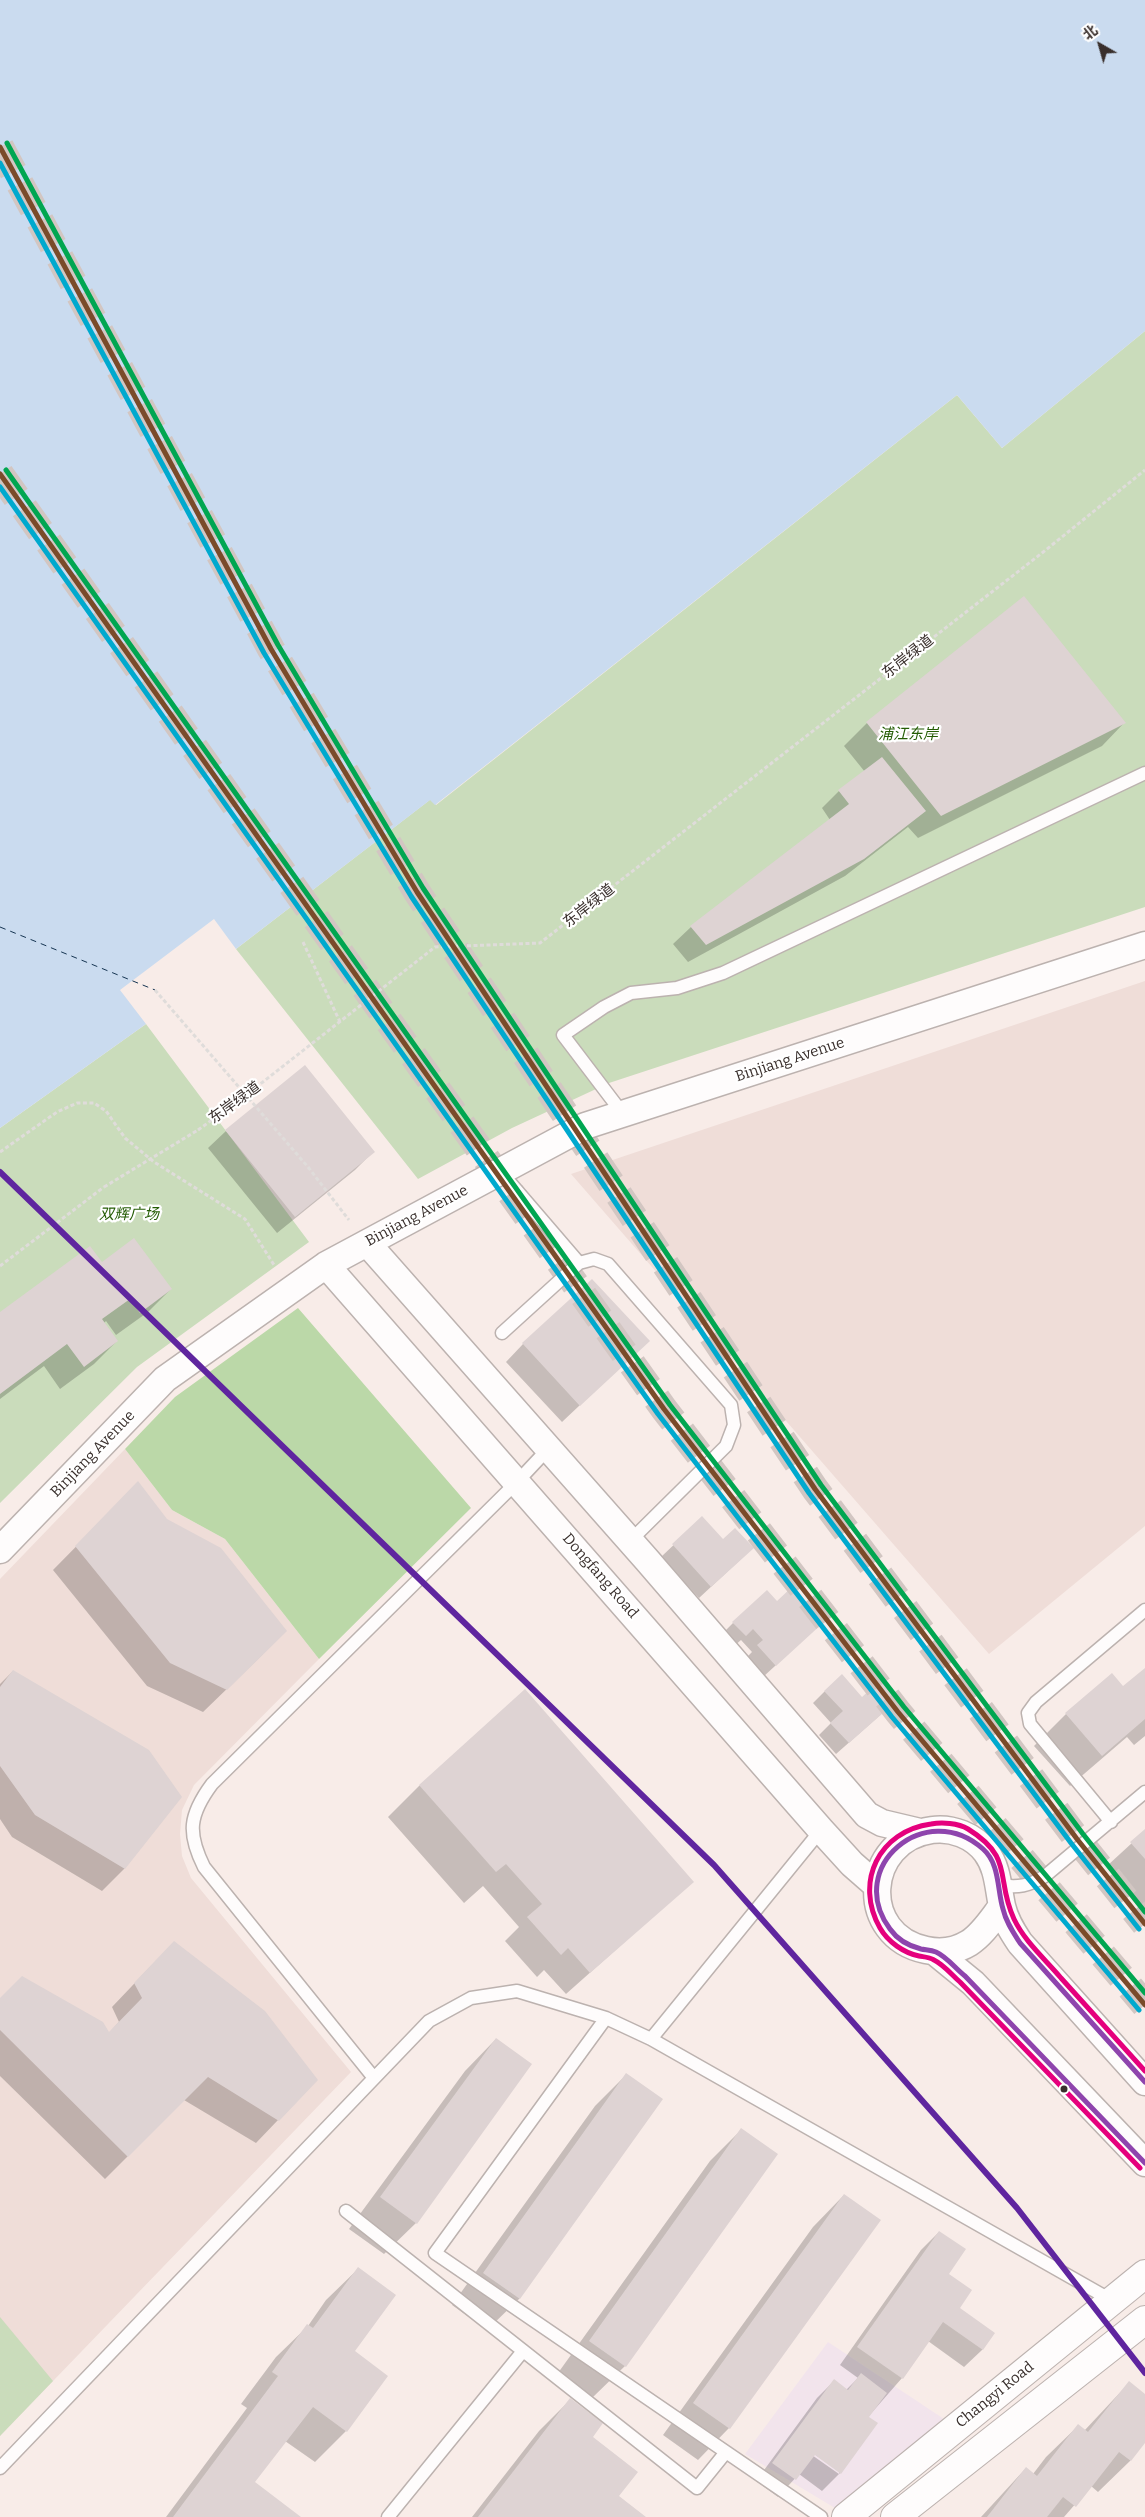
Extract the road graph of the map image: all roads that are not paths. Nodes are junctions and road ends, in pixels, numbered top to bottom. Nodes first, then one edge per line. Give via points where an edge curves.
1 (1145, 773) edge
2 (1145, 945) edge
3 (623, 1114) junction
4 (500, 1171) junction
5 (366, 1243) junction
6 (579, 1263) junction
7 (326, 1265) junction
8 (502, 1333) dead end
9 (548, 1448) junction
10 (517, 1482) junction
11 (630, 1541) junction
12 (0, 1550) edge
13 (1145, 1610) edge
14 (1145, 1792) edge
15 (1111, 1822) junction
16 (821, 1830) junction
17 (920, 1832) junction
18 (876, 1885) junction
19 (1001, 1896) junction
20 (935, 1952) junction
21 (606, 2018) junction
22 (651, 2040) junction
23 (374, 2078) junction
24 (1145, 2082) edge
25 (1145, 2163) edge
26 (346, 2211) dead end
27 (1145, 2274) edge
28 (1111, 2300) junction
29 (1145, 2320) edge
30 (523, 2351) junction
31 (726, 2452) junction
32 (0, 2468) edge
33 (388, 2517) edge
34 (821, 2517) edge
35 (846, 2517) edge
36 (895, 2517) edge

1 - 3 lane via 723,973 677,988 631,993 582,1021 563,1035
2 - 3 street, Binjiang Avenue
3 - 4 street, Binjiang Avenue via 585,1126
4 - 5 street, Binjiang Avenue
4 - 6 lane
5 - 7 street, Binjiang Avenue
5 - 9 street
6 - 8 lane
6 - 11 lane via 594,1259 608,1264 731,1405 734,1425 726,1446
7 - 10 street, Dongfang Road
7 - 12 street, Binjiang Avenue via 165,1379
9 - 10 lane
9 - 11 street
10 - 16 street, Dongfang Road
10 - 23 lane via 212,1784 199,1802 192,1825 194,1847 204,1867
11 - 17 street via 867,1815 882,1823
13 - 15 lane via 1036,1702 1028,1713 1030,1724
14 - 15 lane
15 - 19 lane via 1045,1876
16 - 18 street, Dongfang Road
16 - 22 lane
17 - 18 street via 904,1839 890,1851
17 - 19 street via 956,1831 972,1839 986,1852 995,1867
18 - 20 street via 883,1917 898,1938 916,1948
19 - 20 street via 982,1933 953,1950
19 - 24 street via 1008,1926 1020,1943
20 - 25 street via 972,1983
21 - 22 lane
21 - 23 lane via 517,1991 471,1998 429,2021
21 - 31 lane via 435,2253
22 - 28 lane
23 - 32 lane
26 - 30 lane
27 - 28 main road, Changyi Road
28 - 35 main road, Changyi Road
29 - 36 main road
30 - 31 lane via 697,2488
30 - 33 lane
31 - 34 lane

